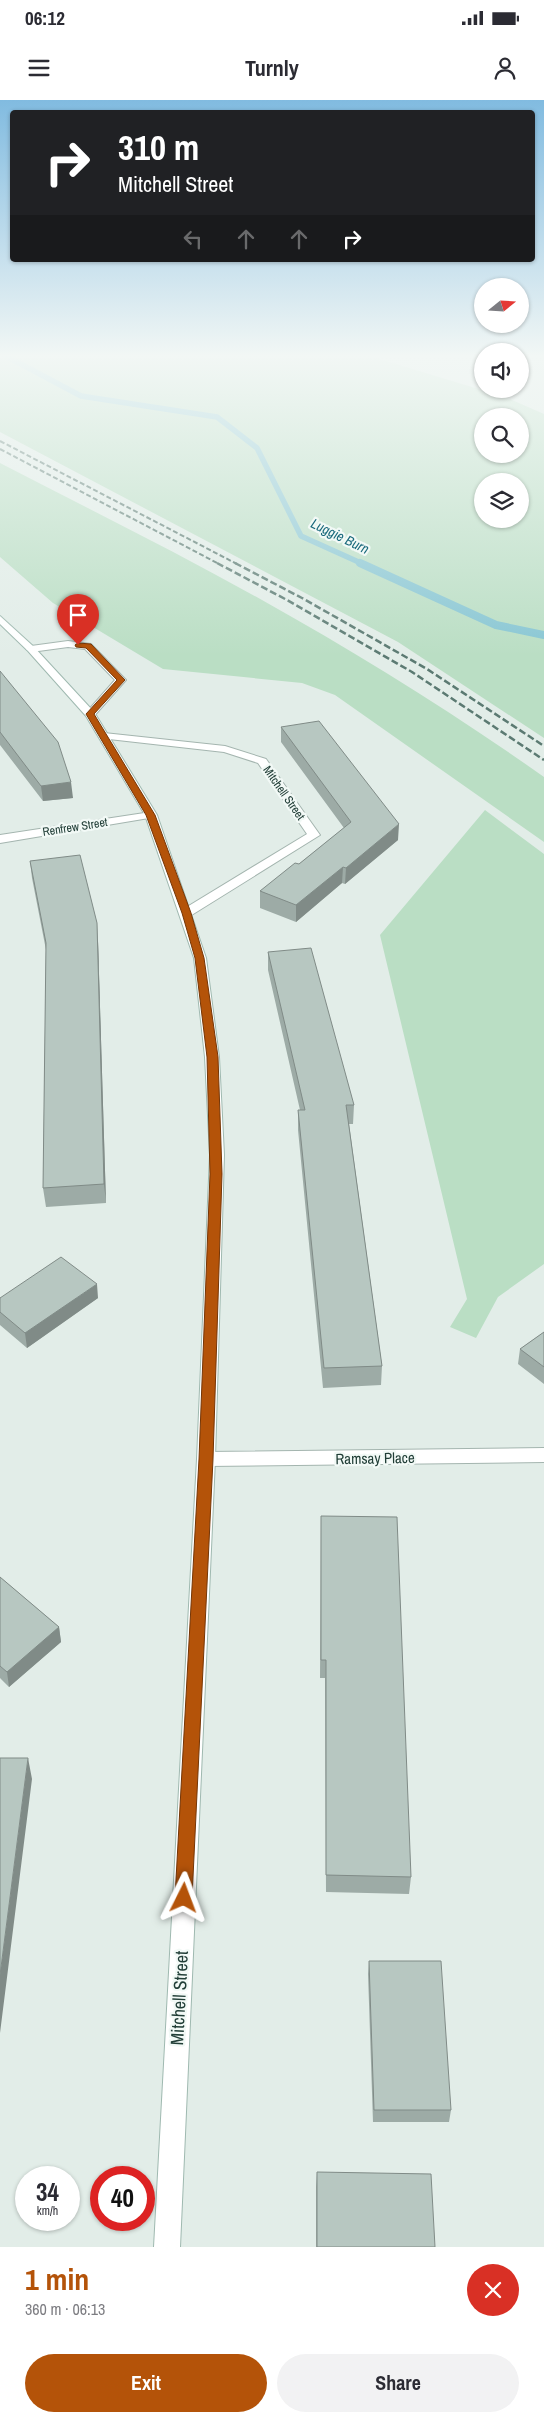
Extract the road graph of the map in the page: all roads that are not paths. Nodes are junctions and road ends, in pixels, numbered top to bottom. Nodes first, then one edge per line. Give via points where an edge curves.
1 (0, 619) edge
2 (31, 649) junction
3 (90, 714) junction
4 (104, 736) junction
5 (151, 815) junction
6 (0, 840) edge
7 (186, 913) junction
8 (544, 1455) edge
9 (206, 1459) junction
10 (167, 2247) edge

1 - 2 street, Mitchell Street
2 - 3 street, Mitchell Street
2 - 3 street via 68,644 88,646 121,680
3 - 4 street, Mitchell Street
4 - 5 street, Mitchell Street
4 - 7 street, Mitchell Street via 225,749 262,761 314,835
5 - 6 street, Renfrew Street
5 - 7 street, Mitchell Street
7 - 9 street, Mitchell Street via 200,958 212,1057 217,1155
8 - 9 street, Ramsay Place
9 - 10 street, Mitchell Street

